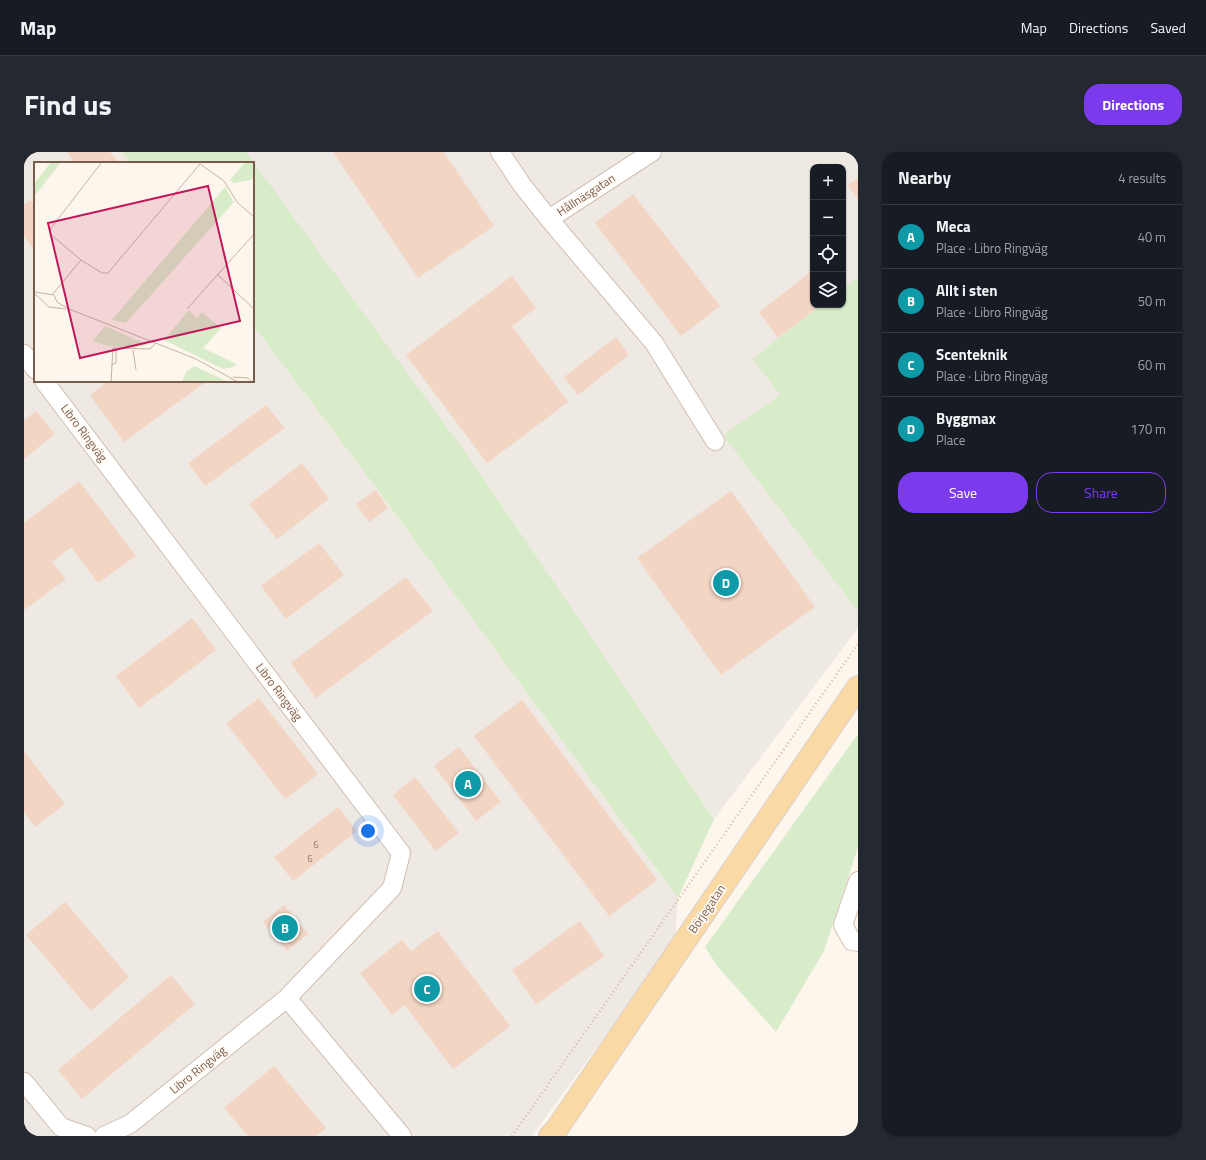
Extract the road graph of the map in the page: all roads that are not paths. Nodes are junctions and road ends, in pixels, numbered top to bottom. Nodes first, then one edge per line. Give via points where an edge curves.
1 (500, 152) edge
2 (652, 152) edge
3 (549, 219) junction
4 (24, 354) edge
5 (34, 368) edge
6 (45, 382) edge
7 (715, 441) dead end
8 (858, 687) edge
9 (858, 881) edge
10 (853, 910) edge
11 (858, 942) edge
12 (288, 998) junction
13 (24, 1082) edge
14 (553, 1134) edge
15 (87, 1136) edge
16 (104, 1136) edge
17 (402, 1136) edge

1 - 3 street, Hållnäsgatan
2 - 3 street, Hållnäsgatan
3 - 7 street via 654,343
4 - 5 street
6 - 12 street, Libro Ringväg via 401,853 392,888
8 - 14 main road, Börjegatan
9 - 10 street
10 - 11 street via 843,925 852,940
12 - 16 street, Libro Ringväg via 130,1124
12 - 17 street
13 - 15 street via 61,1126

